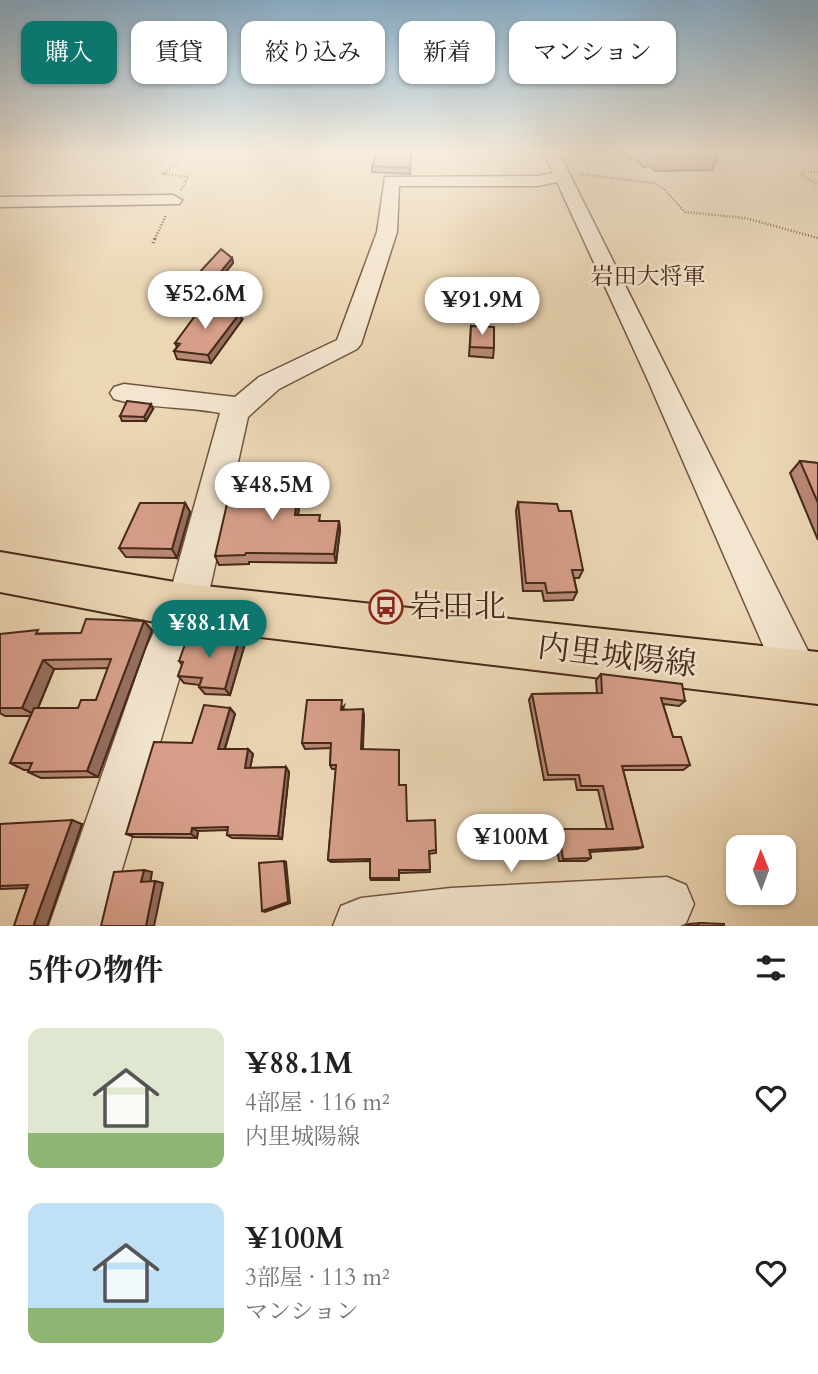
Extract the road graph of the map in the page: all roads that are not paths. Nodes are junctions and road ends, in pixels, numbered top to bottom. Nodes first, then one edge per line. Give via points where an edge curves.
1 (390, 196) edge
2 (572, 196) edge
3 (173, 200) road end
4 (0, 202) edge
5 (124, 393) dead end
6 (234, 413) junction
7 (0, 572) edge
8 (186, 606) junction
9 (808, 677) edge
10 (667, 904) dead end
11 (451, 921) edge
12 (76, 926) edge
13 (361, 926) edge

1 - 6 street via 387,232 348,344 269,383
2 - 9 street
3 - 4 street
5 - 6 street via 223,403
6 - 8 street
7 - 8 main road, 内里城陽線
8 - 9 main road, 内里城陽線
8 - 12 street via 167,649
10 - 11 street
11 - 13 street

